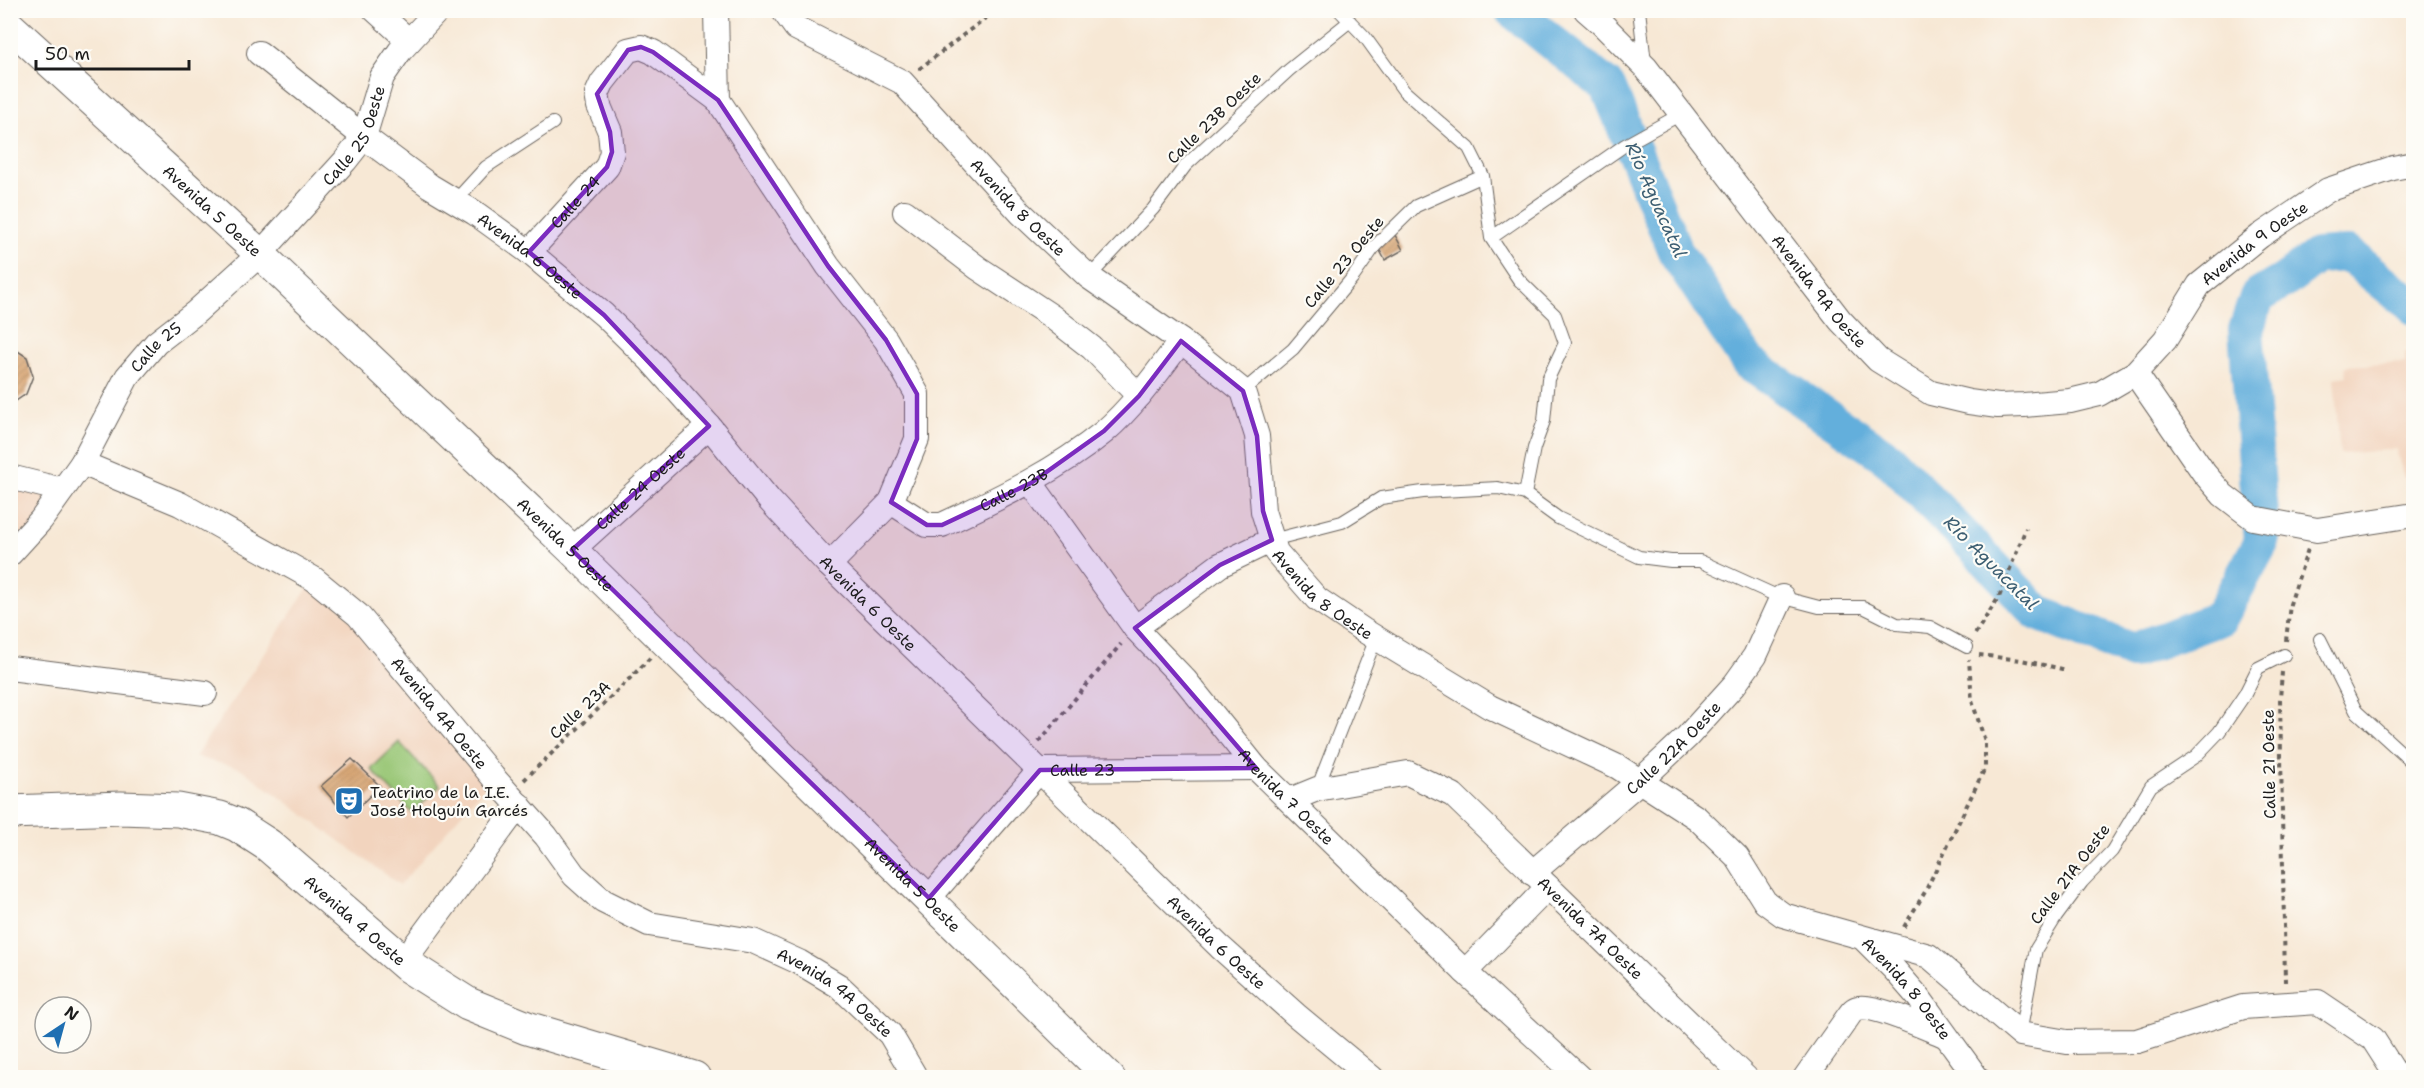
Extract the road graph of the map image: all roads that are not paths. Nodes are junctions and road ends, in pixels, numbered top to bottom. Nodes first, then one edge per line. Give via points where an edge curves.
1 (375, 10) edge
2 (438, 10) edge
3 (716, 10) edge
4 (783, 10) edge
5 (1339, 10) edge
6 (1586, 10) edge
7 (1639, 10) edge
8 (1350, 21) junction
9 (10, 26) edge
10 (409, 41) junction
11 (259, 53) dead end
12 (1646, 68) junction
13 (718, 100) junction
14 (1677, 116) junction
15 (553, 123) dead end
16 (363, 137) junction
17 (2414, 164) edge
18 (1483, 176) junction
19 (455, 201) junction
20 (905, 212) dead end
21 (1491, 238) junction
22 (529, 252) junction
23 (260, 254) junction
24 (1089, 277) junction
25 (1180, 341) junction
26 (2135, 373) junction
27 (1243, 391) junction
28 (1139, 396) junction
29 (709, 426) junction
30 (82, 464) junction
31 (10, 477) edge
32 (1031, 483) junction
33 (62, 490) junction
34 (1525, 494) junction
35 (891, 502) junction
36 (2414, 515) edge
37 (1272, 540) junction
38 (572, 550) junction
39 (10, 554) edge
40 (829, 565) junction
41 (1782, 597) junction
42 (1135, 628) junction
43 (1376, 638) junction
44 (2320, 639) dead end
45 (1967, 646) road end
46 (2284, 655) road end
47 (10, 668) edge
48 (205, 693) dead end
49 (1034, 763) junction
50 (2414, 765) edge
51 (1256, 768) junction
52 (1641, 780) junction
53 (1317, 789) junction
54 (514, 800) junction
55 (1290, 800) junction
56 (10, 812) edge
57 (1540, 880) junction
58 (929, 898) junction
59 (1861, 937) junction
60 (403, 962) junction
61 (1465, 972) junction
62 (2020, 1034) junction
63 (1944, 1035) junction
64 (694, 1077) edge
65 (916, 1077) edge
66 (1110, 1077) edge
67 (1372, 1077) edge
68 (1580, 1077) edge
69 (1746, 1077) edge
70 (1805, 1077) edge
71 (1974, 1077) edge
72 (2398, 1077) edge

1 - 10 street
2 - 10 street, Calle 25 Oeste
3 - 13 street
4 - 24 street, Avenida 8 Oeste via 796,28 902,82 1021,213
5 - 8 lane
6 - 12 street, Avenida 9A Oeste
7 - 12 lane
8 - 18 lane via 1404,91 1469,148
8 - 24 lane, Calle 23B Oeste via 1289,70 1186,165 1153,209
9 - 23 street, Avenida 5 Oeste
10 - 16 street, Calle 25 Oeste via 382,77
11 - 16 street, Avenida 6 Oeste
12 - 14 street, Avenida 9A Oeste
13 - 22 street, Calle 24 via 652,52 641,47 628,50 597,94 610,132 612,152 606,167
13 - 35 street via 828,266 886,340 917,394 917,439
14 - 21 lane via 1625,145
14 - 26 street, Avenida 9A Oeste via 1840,320 1878,360 1931,393 1998,406 2070,401 2099,394
15 - 19 lane via 486,167
16 - 19 street, Avenida 6 Oeste
16 - 23 street, Calle 25 Oeste
17 - 26 street, Avenida 9 Oeste via 2328,190 2260,236 2199,285 2165,340
18 - 21 lane
18 - 27 lane, Calle 23 Oeste via 1416,207 1375,246 1293,349
19 - 22 street, Avenida 6 Oeste
20 - 28 street via 1092,348
21 - 34 lane via 1519,280 1555,315 1565,343 1548,379 1544,421
22 - 29 street, Avenida 6 Oeste via 604,315
23 - 30 street, Calle 25 via 156,343 134,368
23 - 38 street, Avenida 5 Oeste
24 - 25 street, Avenida 8 Oeste
25 - 27 street, Avenida 8 Oeste
25 - 28 street, Calle 23B
26 - 36 street via 2204,473 2223,495 2253,518 2308,529
27 - 37 street, Avenida 8 Oeste via 1257,436 1263,511
28 - 32 street, Calle 23B via 1104,432
29 - 38 street, Calle 24 Oeste
29 - 40 street, Avenida 6 Oeste
30 - 33 street, Calle 25
30 - 54 street, Avenida 4A Oeste via 180,504 314,579 358,615
31 - 33 street
32 - 35 street, Calle 23B via 942,525 927,525
32 - 42 street, Avenida 7 Oeste
33 - 39 street, Calle 25
34 - 37 lane via 1498,488 1381,498 1342,522
34 - 41 lane via 1558,518 1639,557 1700,561
35 - 40 street
37 - 42 street via 1220,566
37 - 43 street, Avenida 8 Oeste via 1276,552 1317,599
38 - 58 street, Avenida 5 Oeste
40 - 49 street, Avenida 6 Oeste
41 - 45 lane via 1819,607 1863,607 1897,624 1930,627
41 - 52 street, Calle 22A Oeste via 1755,656 1735,684
42 - 51 street, Avenida 7 Oeste via 1185,680
43 - 52 street, Avenida 8 Oeste via 1490,707
43 - 53 lane
44 - 50 lane via 2356,711
46 - 62 lane, Calle 21A Oeste via 2258,668 2219,732 2196,756 2151,786 2112,851 2056,917 2036,949
47 - 48 street
49 - 51 street, Calle 23
49 - 58 street, Calle 23
49 - 67 street, Avenida 6 Oeste via 1220,947
51 - 55 street, Avenida 7 Oeste
52 - 57 street, Calle 22A Oeste
52 - 59 street, Avenida 8 Oeste via 1705,826 1737,857 1765,902 1783,915
53 - 55 street, Avenida 7A Oeste
53 - 57 street, Avenida 7A Oeste via 1408,773 1453,795
54 - 60 street
54 - 65 street, Avenida 4A Oeste via 573,875 603,901 650,924 753,941 799,962 839,986 890,1034
55 - 61 street, Avenida 7 Oeste
56 - 60 main road, Avenida 4 Oeste via 121,808 178,810 220,818 268,845
57 - 61 street, Calle 22A Oeste
57 - 69 street, Avenida 7A Oeste
58 - 66 street, Avenida 5 Oeste
59 - 62 street via 1929,956
59 - 63 street, Avenida 8 Oeste via 1906,983
60 - 64 main road, Avenida 4 Oeste via 492,1016
61 - 68 street, Avenida 7 Oeste
62 - 72 street via 2067,1042 2137,1041 2243,1007 2318,1002 2373,1040
63 - 70 street via 1894,1015 1861,1007 1854,1009
63 - 71 street, Avenida 8 Oeste

